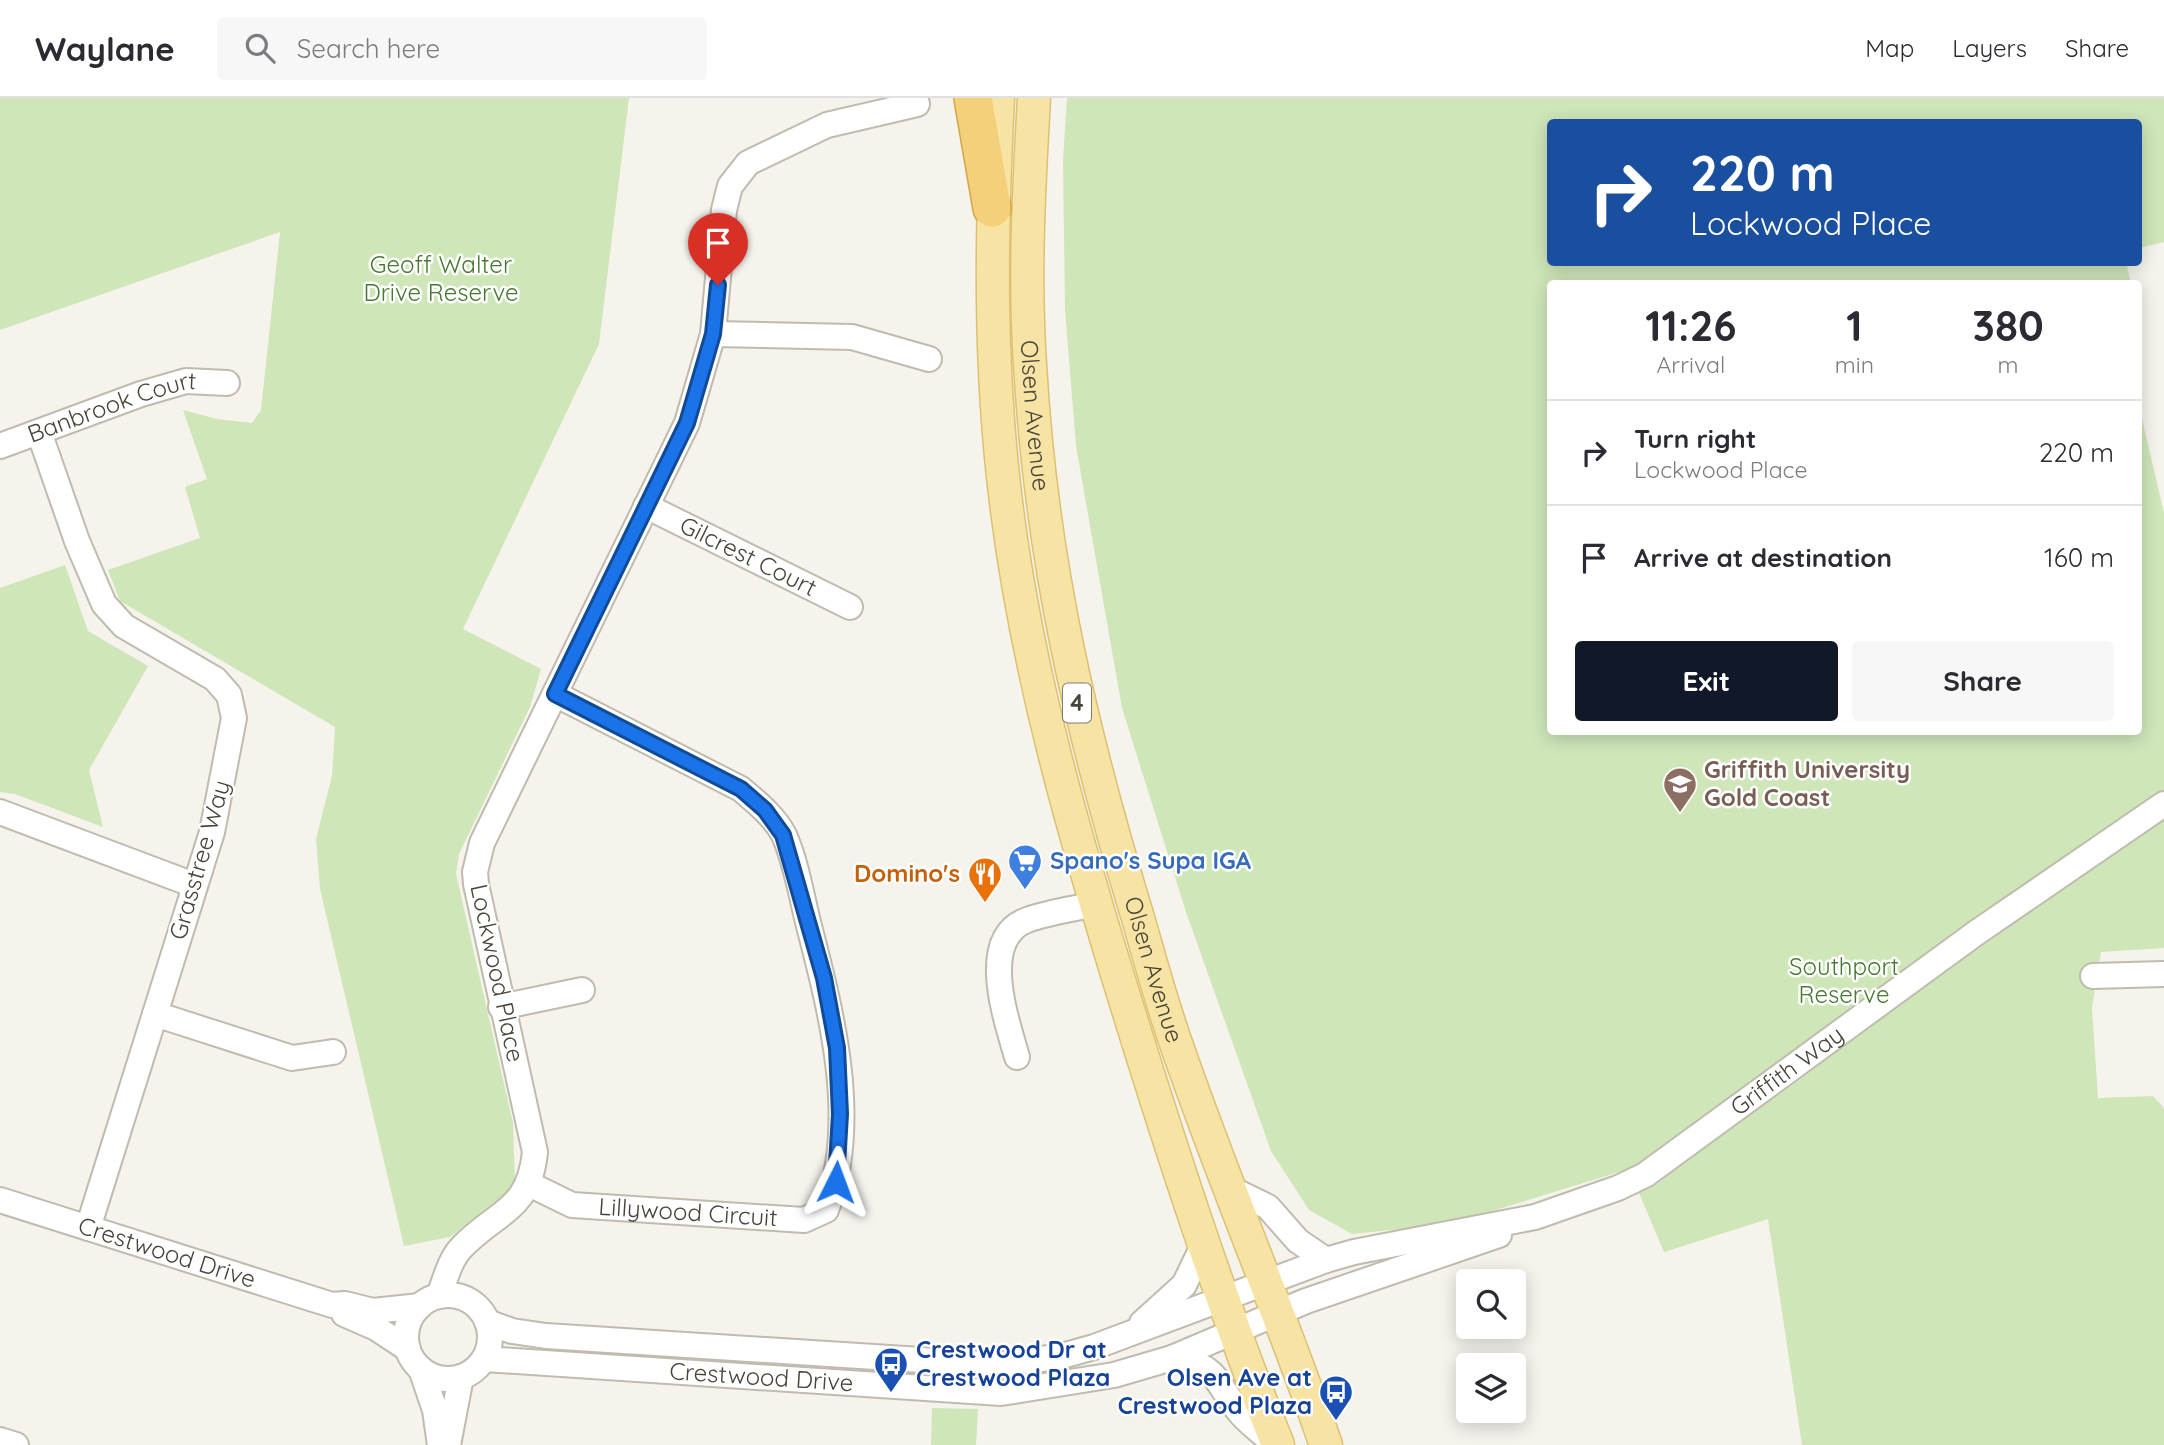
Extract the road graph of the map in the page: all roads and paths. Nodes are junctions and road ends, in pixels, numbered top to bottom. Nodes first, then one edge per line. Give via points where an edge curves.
1 (973, 98) edge
2 (998, 98) edge
3 (1034, 98) edge
4 (917, 104) dead end
5 (992, 208) junction
6 (713, 334) junction
7 (929, 359) dead end
8 (227, 383) dead end
9 (39, 432) junction
10 (0, 446) edge
11 (646, 506) junction
12 (850, 607) dead end
13 (555, 694) junction
14 (2164, 804) edge
15 (0, 812) edge
16 (194, 885) junction
17 (1096, 904) junction
18 (2164, 974) edge
19 (2093, 976) dead end
20 (582, 990) dead end
21 (502, 1007) junction
22 (155, 1014) junction
23 (333, 1052) dead end
24 (1017, 1057) dead end
25 (529, 1184) junction
26 (1227, 1187) junction
27 (0, 1200) edge
28 (1535, 1217) junction
29 (88, 1228) junction
30 (472, 1239) junction
31 (1203, 1246) junction
32 (1326, 1260) junction
33 (1266, 1280) junction
34 (1222, 1298) junction
35 (430, 1301) junction
36 (471, 1303) junction
37 (332, 1305) junction
38 (1279, 1313) junction
39 (487, 1322) junction
40 (1234, 1334) junction
41 (1129, 1335) junction
42 (1172, 1357) junction
43 (415, 1359) junction
44 (484, 1359) junction
45 (461, 1377) junction
46 (0, 1440) edge
47 (16, 1445) edge
48 (440, 1445) edge
49 (448, 1445) edge
50 (1277, 1445) edge
51 (1326, 1445) edge

1 - 5 highway
2 - 5 main road, Olsen Avenue / 4
3 - 26 main road, Olsen Avenue / 4 via 1027,250 1029,361 1039,481 1058,612 1111,829 1177,1048
4 - 6 street, Lockwood Place via 827,125 748,163 730,186 724,210
5 - 17 main road, Olsen Avenue / 4 via 995,375 1014,564 1055,764
6 - 7 street via 852,337
6 - 11 street, Lockwood Place via 687,423
8 - 9 street, Banbrook Court via 186,381
9 - 10 street, Banbrook Court
9 - 16 street, Grasstree Way via 104,604 124,626 215,679 229,695 234,718 222,795
11 - 12 street, Gilcrest Court
11 - 13 street, Lockwood Place
13 - 21 street, Lockwood Place via 478,858 477,884
13 - 25 street, Lillywood Circuit via 741,789 765,810 783,835 824,978 837,1048 840,1114 836,1182 826,1210 804,1220 572,1205
14 - 28 street, Griffith Way via 1976,933 1645,1175
15 - 16 street
16 - 22 street, Grasstree Way
17 - 24 street via 1027,920 1011,930 998,979
17 - 31 main road, Olsen Avenue / 4
18 - 19 street
20 - 21 street
21 - 25 street, Lockwood Place via 535,1152
22 - 23 street via 292,1058
22 - 29 street, Grasstree Way
25 - 30 street via 514,1205
26 - 32 street via 1268,1207 1298,1241
26 - 33 main road, Olsen Avenue / 4
27 - 29 street, Crestwood Drive
28 - 32 street, Griffith Way
28 - 38 street, Griffith Way via 1458,1251 1389,1271
29 - 37 street, Crestwood Drive
30 - 35 street via 455,1257
30 - 36 street via 464,1270
31 - 34 main road, Olsen Avenue / 4
31 - 41 street via 1184,1285
32 - 33 street, Griffith Way
33 - 34 street, Crestwood Drive
33 - 38 main road, Olsen Avenue / 4
34 - 40 main road, Olsen Avenue / 4
34 - 41 street, Crestwood Drive
35 - 36 street via 453,1295
35 - 37 street, Crestwood Drive via 373,1311
35 - 43 street via 408,1325
36 - 39 street
37 - 43 street, Crestwood Drive via 376,1328
38 - 40 street, Crestwood Drive
38 - 51 main road, Olsen Avenue / 4
39 - 41 street, Crestwood Drive via 546,1336 972,1366 1062,1356
39 - 44 street via 490,1345
40 - 42 street, Crestwood Drive
40 - 50 main road, Olsen Avenue / 4
42 - 44 street, Crestwood Drive via 1114,1375 1001,1392
42 - 50 street via 1207,1368 1241,1415
43 - 45 street via 440,1377
43 - 48 street via 435,1410
44 - 45 street
45 - 49 street
46 - 47 street

